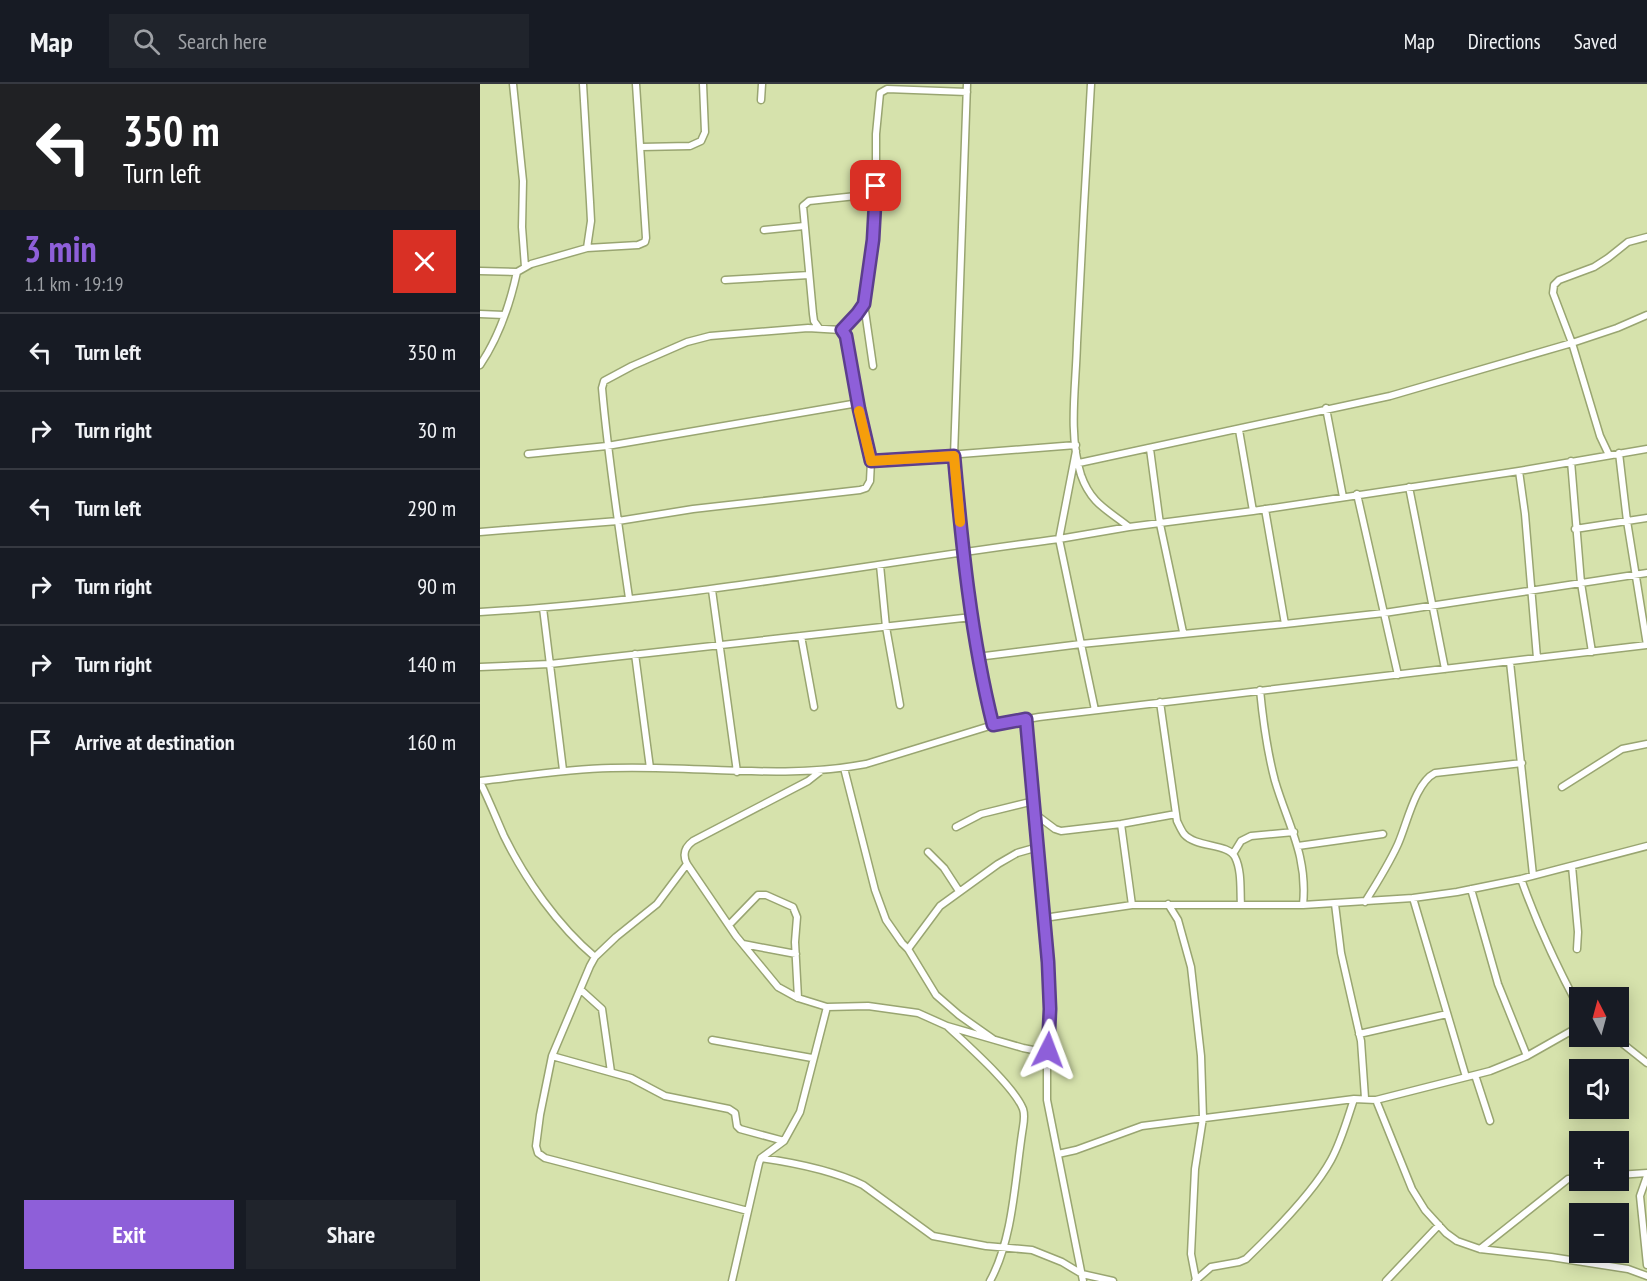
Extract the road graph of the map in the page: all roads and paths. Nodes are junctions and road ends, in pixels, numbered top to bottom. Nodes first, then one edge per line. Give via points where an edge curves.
1 (513, 84) edge
2 (583, 84) edge
3 (636, 84) edge
4 (703, 84) edge
5 (762, 84) edge
6 (967, 84) edge
7 (1091, 84) edge
8 (967, 92) junction
9 (761, 100) dead end
10 (641, 147) junction
11 (875, 194) junction
12 (804, 226) junction
13 (764, 230) dead end
14 (1647, 237) edge
15 (587, 248) junction
16 (525, 267) junction
17 (480, 271) edge
18 (517, 272) junction
19 (809, 275) junction
20 (725, 280) dead end
21 (864, 304) junction
22 (480, 314) edge
23 (504, 315) junction
24 (1647, 315) edge
25 (819, 328) junction
26 (842, 330) junction
27 (1572, 343) junction
28 (480, 365) edge
29 (873, 366) dead end
30 (858, 403) junction
31 (1326, 408) junction
32 (1239, 430) junction
33 (607, 446) junction
34 (1076, 447) junction
35 (1150, 449) junction
36 (1647, 449) edge
37 (1618, 453) junction
38 (528, 454) dead end
39 (1610, 455) junction
40 (954, 456) junction
41 (871, 461) junction
42 (1571, 462) junction
43 (1079, 463) junction
44 (1519, 471) junction
45 (1409, 487) junction
46 (1357, 494) junction
47 (1343, 497) junction
48 (1266, 509) junction
49 (1253, 511) junction
50 (1647, 518) edge
51 (618, 521) junction
52 (1627, 521) junction
53 (1160, 524) junction
54 (1129, 527) junction
55 (1575, 529) junction
56 (480, 532) edge
57 (1059, 540) junction
58 (962, 552) junction
59 (880, 565) junction
60 (1647, 573) edge
61 (1635, 575) junction
62 (1581, 584) junction
63 (712, 590) junction
64 (1532, 591) junction
65 (629, 598) junction
66 (1433, 605) junction
67 (543, 608) junction
68 (480, 612) edge
69 (1384, 613) junction
70 (972, 617) junction
71 (1285, 624) junction
72 (886, 627) junction
73 (1183, 632) junction
74 (801, 636) junction
75 (719, 644) junction
76 (1081, 644) junction
77 (1647, 645) edge
78 (1592, 652) junction
79 (635, 654) junction
80 (977, 657) junction
81 (1537, 658) junction
82 (1510, 662) junction
83 (550, 664) junction
84 (480, 668) edge
85 (1446, 669) junction
86 (1398, 675) junction
87 (1260, 690) junction
88 (1160, 702) junction
89 (900, 705) dead end
90 (814, 707) dead end
91 (1095, 710) junction
92 (1026, 719) junction
93 (993, 725) junction
94 (1647, 744) edge
95 (1522, 763) junction
96 (650, 768) junction
97 (844, 768) junction
98 (563, 770) junction
99 (822, 770) junction
100 (737, 772) junction
101 (480, 781) edge
102 (1562, 787) dead end
103 (1034, 801) junction
104 (1035, 814) junction
105 (1176, 814) junction
106 (1121, 824) junction
107 (956, 827) dead end
108 (1294, 832) junction
109 (1383, 834) dead end
110 (1299, 846) junction
111 (1647, 846) edge
112 (1038, 847) junction
113 (928, 852) dead end
114 (1233, 854) junction
115 (687, 864) junction
116 (1572, 866) junction
117 (1533, 875) junction
118 (1521, 879) junction
119 (1472, 889) junction
120 (959, 891) junction
121 (1413, 898) junction
122 (1365, 902) junction
123 (1168, 904) junction
124 (1335, 904) junction
125 (1132, 905) junction
126 (1241, 905) junction
127 (1303, 905) junction
128 (1044, 918) junction
129 (729, 926) junction
130 (742, 944) junction
131 (908, 949) junction
132 (1577, 949) dead end
133 (796, 954) junction
134 (595, 957) junction
135 (1569, 989) edge
136 (581, 990) junction
137 (798, 998) junction
138 (826, 1007) junction
139 (1447, 1014) junction
140 (947, 1026) junction
141 (1569, 1032) edge
142 (1359, 1034) junction
143 (993, 1039) junction
144 (712, 1040) dead end
145 (1627, 1047) edge
146 (1048, 1050) junction
147 (552, 1056) junction
148 (1527, 1056) junction
149 (812, 1058) junction
150 (1647, 1062) edge
151 (611, 1072) junction
152 (1475, 1075) junction
153 (1466, 1077) junction
154 (1365, 1098) junction
155 (1354, 1099) junction
156 (1376, 1100) junction
157 (1203, 1118) junction
158 (1490, 1121) dead end
159 (784, 1141) junction
160 (1058, 1154) junction
161 (761, 1158) junction
162 (1629, 1175) edge
163 (1647, 1175) edge
164 (1569, 1179) edge
165 (748, 1211) junction
166 (1438, 1225) junction
167 (1003, 1248) junction
168 (1479, 1249) junction
169 (1647, 1264) edge
170 (1647, 1276) edge
171 (1082, 1277) edge
172 (732, 1281) edge
173 (990, 1281) edge
174 (1113, 1281) edge
175 (1195, 1281) edge
176 (1386, 1281) edge

1 - 16 street via 523,181
2 - 15 street via 591,221
3 - 10 street
4 - 10 street via 705,132 701,141 690,146
5 - 9 street
6 - 8 street
7 - 34 street
8 - 11 street via 881,91
8 - 40 street
10 - 15 street via 645,242
11 - 12 street via 806,202 802,210
11 - 21 street
12 - 13 street
12 - 19 street
14 - 27 street via 1628,242 1608,258 1554,285 1553,293
15 - 16 street
16 - 18 street
17 - 18 street
18 - 23 street
19 - 20 street
19 - 25 street via 814,321
21 - 26 street
21 - 29 street
22 - 23 street
23 - 28 street
24 - 27 street
25 - 26 street
25 - 33 street via 700,338 607,379 602,388
26 - 30 street
27 - 31 street via 1390,396
27 - 39 street via 1600,436
30 - 33 street
30 - 41 street
31 - 32 street
31 - 47 street
32 - 35 street
32 - 49 street
33 - 38 street
33 - 51 street
34 - 40 street
34 - 43 street
34 - 57 street
35 - 43 street
35 - 53 street
36 - 37 street
37 - 39 street
37 - 52 street
39 - 42 street
40 - 41 street
40 - 58 street
41 - 51 street via 870,481 860,490
42 - 44 street
42 - 55 street
43 - 54 street via 1093,497
44 - 45 street
44 - 64 street
45 - 46 street
45 - 66 street
46 - 47 street
46 - 69 street
47 - 48 street
48 - 49 street
48 - 71 street
49 - 53 street
50 - 52 street
51 - 56 street
51 - 65 street
52 - 55 street
52 - 61 street
53 - 54 street
53 - 73 street
54 - 57 street
55 - 62 street
57 - 58 street
57 - 76 street
58 - 59 street
58 - 70 street
59 - 63 street
59 - 72 street
60 - 61 street
61 - 62 street
61 - 77 street
62 - 64 street
62 - 78 street
63 - 65 street
63 - 75 street
64 - 66 street
64 - 81 street
65 - 67 street
66 - 69 street
66 - 85 street
67 - 68 street
67 - 83 street
69 - 71 street
69 - 86 street
70 - 72 street
70 - 80 street
71 - 73 street
72 - 74 street
72 - 89 street
73 - 76 street
74 - 75 street
74 - 90 street
75 - 79 street
75 - 100 street
76 - 80 street
76 - 91 street
77 - 78 street
78 - 81 street
79 - 83 street
79 - 96 street
80 - 93 street
81 - 82 street
82 - 85 street
82 - 95 street
83 - 84 street
83 - 98 street
85 - 86 street
86 - 87 street
87 - 88 street
87 - 108 street via 1275,781
88 - 91 street
88 - 105 street
91 - 92 street
92 - 93 street
92 - 103 street
93 - 97 street
94 - 102 street via 1622,749
95 - 117 street
95 - 122 street via 1429,776 1398,844
96 - 98 street
96 - 100 street
97 - 99 street
97 - 131 street via 878,899 891,928
98 - 101 street
99 - 100 street
99 - 115 street via 688,845
101 - 134 street via 530,882
103 - 104 street
103 - 107 street via 981,814
104 - 106 street via 1058,830
104 - 112 street
105 - 106 street
105 - 114 street via 1184,835
106 - 125 street
108 - 110 street
108 - 114 street via 1251,836 1241,841
109 - 110 street
110 - 127 street
111 - 116 street
112 - 120 street via 1017,853
112 - 128 street
113 - 120 street
114 - 126 street via 1240,875
115 - 129 street
115 - 134 street via 657,904
116 - 117 street
116 - 132 street
117 - 118 street
118 - 119 street
118 - 135 street
119 - 121 street
119 - 148 street via 1498,984
120 - 131 street via 937,909
121 - 122 street
121 - 139 street
122 - 124 street
123 - 125 street
123 - 126 street
123 - 157 street via 1184,938 1194,985
124 - 127 street
124 - 142 street
125 - 128 street
126 - 127 street
128 - 146 street via 1050,1009
129 - 130 street
129 - 133 street via 757,895 766,895 796,912
130 - 133 street
130 - 137 street via 778,987
131 - 143 street via 936,994
133 - 137 street
134 - 136 street
136 - 147 street
136 - 151 street via 602,1009
137 - 138 street
138 - 140 street via 900,1009
138 - 149 street
139 - 142 street
139 - 153 street
140 - 143 street
140 - 167 street via 993,1071 1024,1112
141 - 148 street
142 - 154 street
143 - 146 street
144 - 149 street
145 - 150 street
146 - 160 street via 1047,1100
147 - 151 street
147 - 165 street via 537,1136 540,1155
148 - 152 street
149 - 159 street via 800,1113
151 - 159 street via 665,1096 729,1109 735,1113 739,1129
152 - 153 street
152 - 158 street
153 - 156 street
154 - 155 street
154 - 156 street
155 - 157 street
155 - 175 street via 1330,1162 1301,1199 1246,1259 1211,1267
156 - 166 street via 1412,1189
157 - 160 street via 1142,1126
157 - 175 street via 1195,1169 1191,1254
159 - 161 street
160 - 171 street
161 - 165 street
161 - 167 street via 793,1162 858,1182 933,1236
162 - 163 street
163 - 169 street via 1640,1196
164 - 168 street
165 - 172 street
166 - 168 street via 1457,1241
166 - 176 street
167 - 171 street via 1016,1247 1046,1255
167 - 173 street
168 - 170 street via 1628,1269
171 - 174 street

